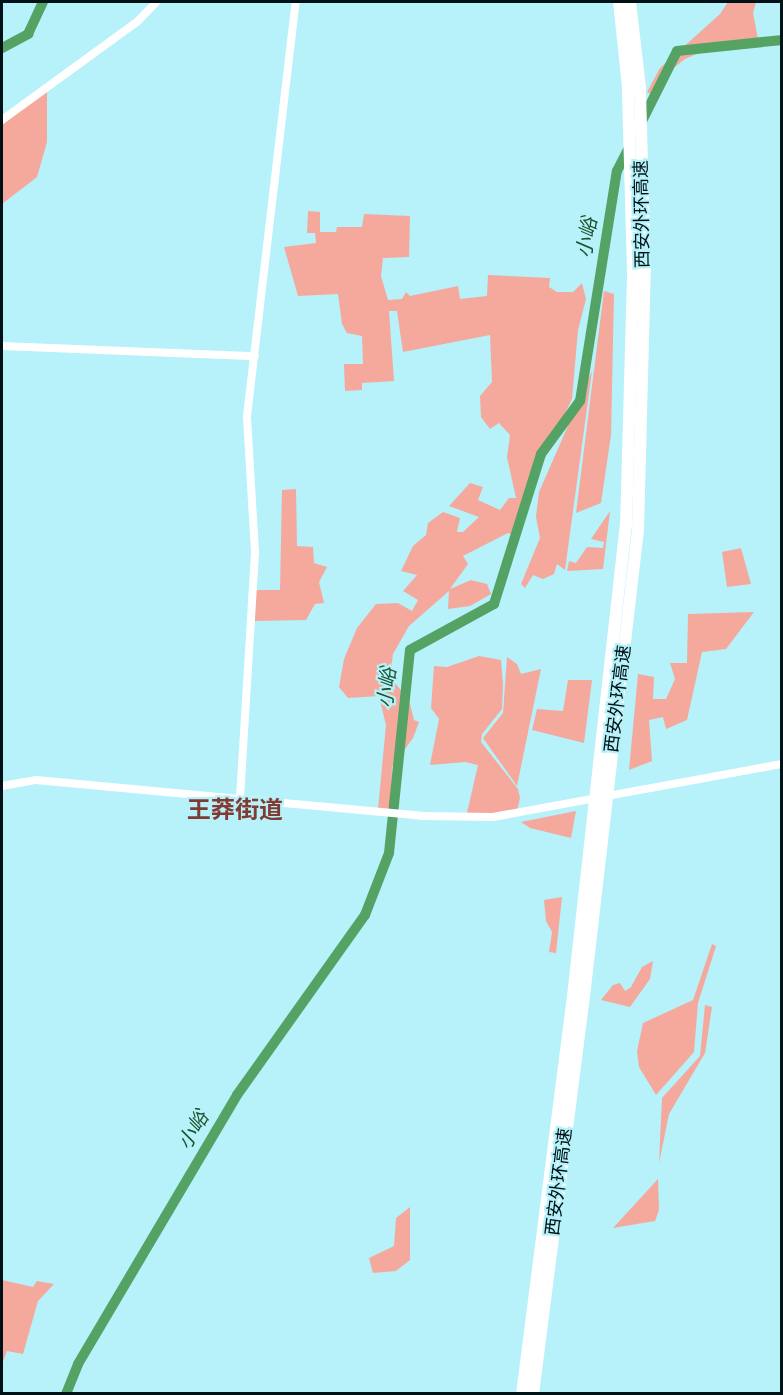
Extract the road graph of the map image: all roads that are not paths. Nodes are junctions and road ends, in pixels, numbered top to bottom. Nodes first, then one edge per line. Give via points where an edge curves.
1 (156, 2) edge
2 (296, 2) edge
3 (619, 2) edge
4 (630, 2) edge
5 (2, 120) edge
6 (639, 271) junction
7 (2, 346) edge
8 (255, 356) junction
9 (782, 764) edge
10 (2, 786) edge
11 (240, 798) junction
12 (601, 810) junction
13 (522, 1394) edge
14 (533, 1394) edge

1 - 5 street via 137,22
2 - 8 street
3 - 6 highway, 西安外环高速
4 - 6 highway, 西安外环高速 via 640,88
6 - 12 highway, 西安外环高速 via 638,530
7 - 8 street
8 - 11 street via 247,416 255,552
9 - 11 street via 492,817 423,816
10 - 11 street via 36,780
12 - 13 highway, 西安外环高速
12 - 14 highway, 西安外环高速

